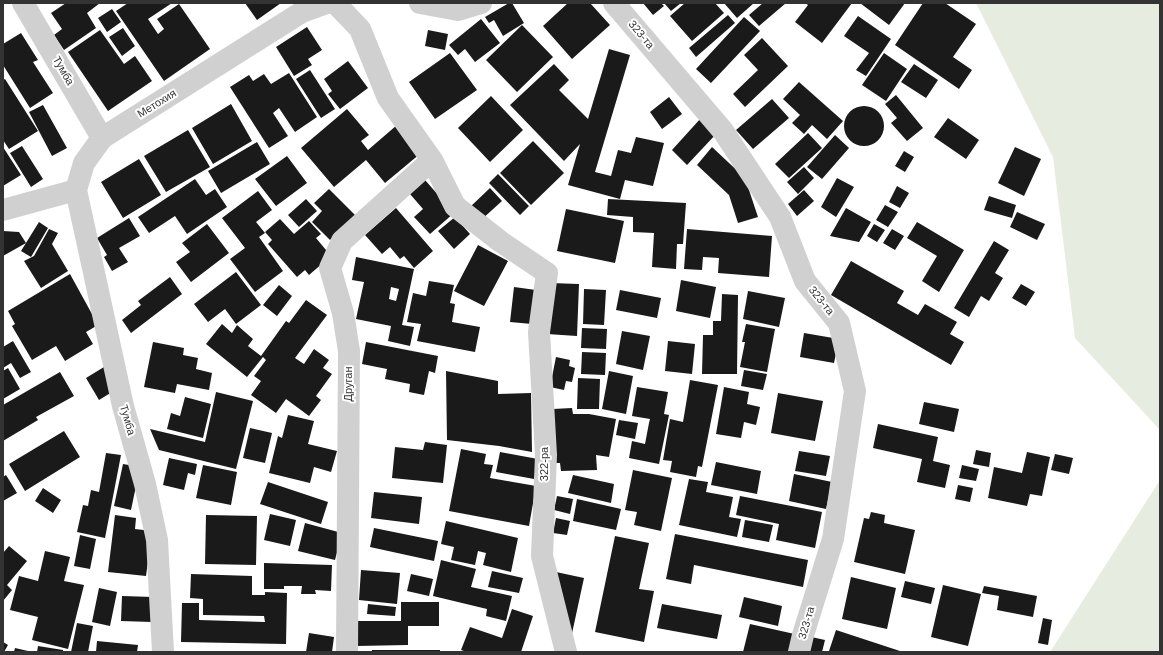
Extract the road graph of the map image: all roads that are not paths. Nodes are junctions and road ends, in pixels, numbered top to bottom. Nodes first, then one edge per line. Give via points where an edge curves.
1 (23, 3) edge
2 (327, 3) edge
3 (334, 3) edge
4 (420, 3) edge
5 (481, 3) edge
6 (614, 3) edge
7 (102, 138) junction
8 (432, 160) junction
9 (76, 190) junction
10 (3, 210) edge
11 (163, 652) edge
12 (347, 652) edge
13 (566, 652) edge
14 (799, 652) edge

1 - 7 street, Тумба
2 - 7 street, Метохия via 302,12
3 - 8 street via 360,29 388,98
4 - 5 street via 458,10
6 - 14 street, 323-та via 723,131 780,218 805,281 839,323 855,391 833,539
7 - 9 street, Метохия via 84,163
8 - 12 street, Друган via 342,241 330,268 343,314 349,351
8 - 13 street, 322-ра via 454,206 547,273 539,332 546,455 542,556
9 - 10 street
9 - 11 street, Тумба via 123,406 145,484 157,540

